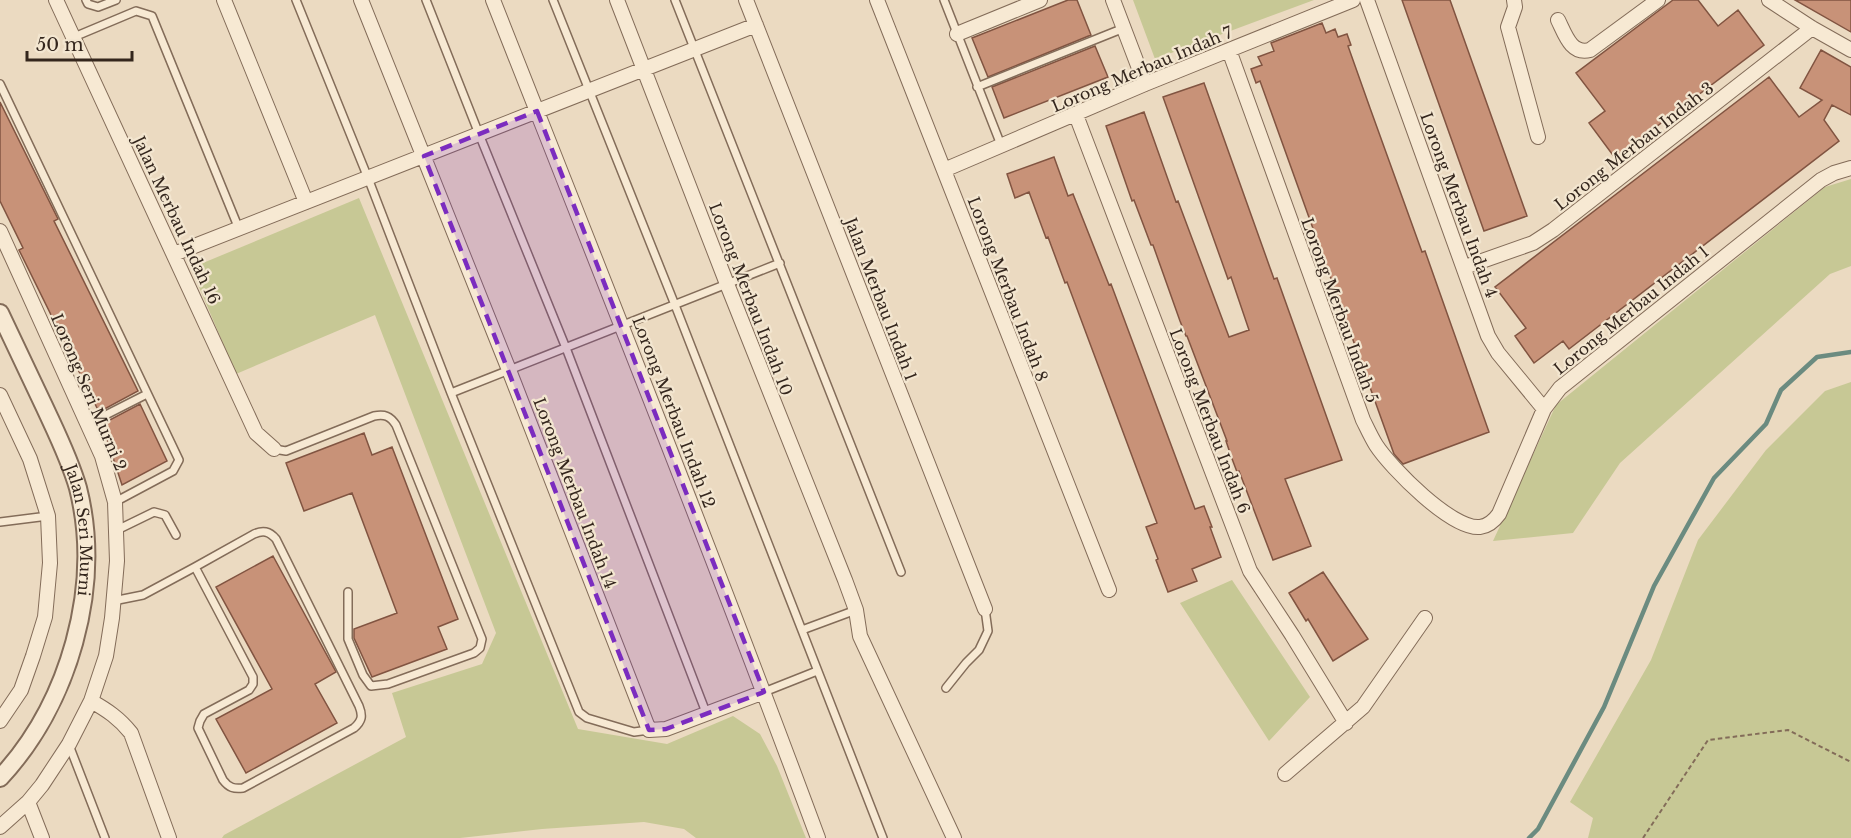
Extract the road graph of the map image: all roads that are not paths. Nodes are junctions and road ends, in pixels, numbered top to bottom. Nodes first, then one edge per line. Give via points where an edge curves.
1 (57, 0) edge
2 (86, 0) edge
3 (116, 0) edge
4 (224, 0) edge
5 (296, 0) edge
6 (361, 0) edge
7 (426, 0) edge
8 (493, 0) edge
9 (553, 0) edge
10 (617, 0) edge
11 (675, 0) edge
12 (746, 0) edge
13 (877, 0) edge
14 (944, 0) edge
15 (1040, 0) edge
16 (1113, 0) edge
17 (1353, 0) edge
18 (1367, 0) edge
19 (1514, 0) edge
20 (1658, 0) edge
21 (1773, 1) edge
22 (1558, 20) dead end
23 (756, 25) junction
24 (1124, 28) junction
25 (1812, 28) junction
26 (957, 34) junction
27 (74, 37) junction
28 (694, 49) junction
29 (1229, 50) junction
30 (1851, 50) edge
31 (645, 69) junction
32 (0, 84) edge
33 (1145, 84) junction
34 (977, 87) junction
35 (589, 91) junction
36 (537, 111) junction
37 (1076, 115) junction
38 (479, 134) junction
39 (1538, 137) dead end
40 (1001, 146) junction
41 (424, 156) junction
42 (1851, 168) edge
43 (944, 170) junction
44 (368, 178) junction
45 (306, 202) junction
46 (239, 229) junction
47 (0, 231) edge
48 (174, 254) junction
49 (780, 263) junction
50 (1464, 267) junction
51 (727, 285) junction
52 (675, 305) junction
53 (0, 313) edge
54 (622, 326) junction
55 (566, 348) junction
56 (509, 370) junction
57 (451, 393) junction
58 (147, 394) junction
59 (0, 395) edge
60 (1544, 409) junction
61 (88, 424) junction
62 (274, 448) joint
63 (115, 502) junction
64 (48, 516) junction
65 (0, 522) edge
66 (1487, 525) joint
67 (117, 530) junction
68 (176, 536) dead end
69 (195, 567) junction
70 (902, 572) dead end
71 (1109, 590) dead end
72 (348, 592) dead end
73 (113, 601) junction
74 (985, 609) joint
75 (856, 610) junction
76 (1425, 618) dead end
77 (802, 630) junction
78 (818, 670) junction
79 (946, 688) dead end
80 (764, 692) junction
81 (91, 701) junction
82 (707, 715) junction
83 (0, 721) edge
84 (1346, 723) junction
85 (649, 730) junction
86 (69, 744) junction
87 (1285, 774) dead end
88 (0, 777) edge
89 (28, 802) junction
90 (0, 827) edge
91 (42, 838) edge
92 (105, 838) edge
93 (169, 838) edge
94 (818, 838) edge
95 (882, 838) edge
96 (954, 838) edge

1 - 27 street, Jalan Merbau Indah 16
2 - 3 lane via 98,7
4 - 45 street
5 - 44 lane
6 - 41 street, Lorong Merbau Indah 14
7 - 38 lane
8 - 36 street, Lorong Merbau Indah 12
9 - 35 lane
10 - 31 street, Lorong Merbau Indah 10
11 - 28 lane
12 - 23 street, Jalan Merbau Indah 1
13 - 43 street, Lorong Merbau Indah 8
14 - 26 lane
15 - 26 street
16 - 24 street
17 - 29 street, Lorong Merbau Indah 7
18 - 50 street, Lorong Merbau Indah 4
19 - 39 street via 1508,27
20 - 22 street via 1583,52 1570,44
21 - 25 street
23 - 28 street
23 - 74 street, Jalan Merbau Indah 1
24 - 33 street
24 - 34 lane
25 - 30 street
25 - 50 street, Lorong Merbau Indah 3 via 1553,230 1533,243
26 - 34 lane
27 - 46 lane via 136,11 152,16
27 - 48 street, Jalan Merbau Indah 16
28 - 31 street
28 - 49 lane
29 - 33 street, Lorong Merbau Indah 7
29 - 66 street, Lorong Merbau Indah 5 via 1363,420 1409,484 1452,518 1469,526
31 - 35 street
31 - 51 street, Lorong Merbau Indah 10
32 - 58 lane
33 - 37 street, Lorong Merbau Indah 7
34 - 40 lane
35 - 36 street
35 - 52 lane
36 - 38 street
36 - 54 street, Lorong Merbau Indah 12
37 - 40 street, Lorong Merbau Indah 7
37 - 84 street, Lorong Merbau Indah 6 via 1250,571
38 - 41 street
38 - 55 lane
40 - 43 street, Lorong Merbau Indah 7
41 - 44 street
41 - 56 street, Lorong Merbau Indah 14
42 - 60 street, Lorong Merbau Indah 1 via 1821,180 1560,388
43 - 71 street, Lorong Merbau Indah 8
44 - 45 street
44 - 57 lane
45 - 46 street
46 - 48 street
47 - 61 street, Lorong Seri Murni 2
48 - 62 street, Jalan Merbau Indah 16 via 256,433
49 - 51 lane
49 - 70 lane
50 - 60 street, Lorong Merbau Indah 4 via 1488,336
51 - 52 lane
51 - 75 street, Lorong Merbau Indah 10
52 - 54 lane
52 - 77 lane
53 - 88 street, Jalan Seri Murni via 68,458 78,489 85,557 75,643 64,675 33,735
54 - 55 lane
54 - 80 street, Lorong Merbau Indah 12
55 - 56 lane
55 - 82 lane
56 - 57 lane
56 - 85 street, Lorong Merbau Indah 14
57 - 85 lane via 579,711 587,718 634,732
58 - 61 lane
58 - 63 lane via 179,460 173,471
59 - 64 street via 30,459
60 - 66 street, Lorong Merbau Indah 1 via 1499,514
61 - 63 street, Lorong Seri Murni 2
62 - 72 lane via 286,451 374,416 391,417 482,639 480,648 388,684 371,686 348,639
63 - 67 street, Lorong Seri Murni 2
64 - 65 lane
64 - 83 street via 50,563 45,617 21,690
67 - 68 lane via 154,512 165,515
67 - 73 street, Lorong Seri Murni 2
69 - 69 lane via 261,531 272,535 362,712 359,724 243,788 228,786 198,728 204,714 249,690 253,677
69 - 73 lane via 143,595
73 - 81 street, Lorong Seri Murni 2 via 106,656
74 - 79 lane via 988,631 979,650
75 - 77 lane
75 - 96 street, Lorong Merbau Indah 10 via 860,636
76 - 84 street via 1363,707
77 - 78 lane
78 - 80 lane
78 - 95 lane
80 - 82 street
80 - 94 street, Lorong Merbau Indah 12
81 - 86 street, Lorong Seri Murni 2
81 - 93 street via 111,712 131,734
82 - 85 street via 666,729
84 - 87 street
86 - 89 street, Lorong Seri Murni 2
86 - 92 lane
89 - 90 street, Lorong Seri Murni 2
89 - 91 street

